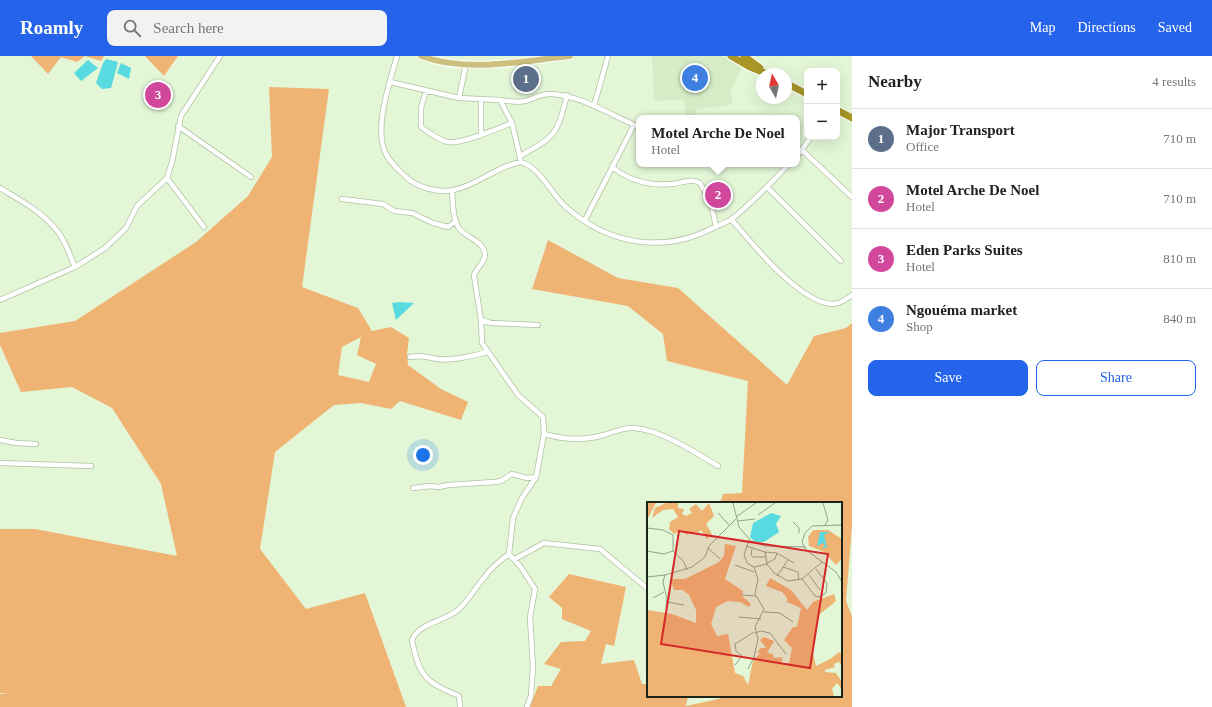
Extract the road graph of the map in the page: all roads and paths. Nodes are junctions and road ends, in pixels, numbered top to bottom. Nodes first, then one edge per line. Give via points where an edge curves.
1 (220, 56) edge
2 (397, 56) edge
3 (420, 56) edge
4 (570, 56) edge
5 (608, 56) edge
6 (725, 56) edge
7 (744, 56) edge
8 (555, 57) edge
9 (733, 57) edge
10 (466, 64) junction
11 (756, 68) edge
12 (760, 68) edge
13 (390, 82) junction
14 (792, 86) edge
15 (426, 92) junction
16 (804, 92) edge
17 (567, 95) junction
18 (459, 98) junction
19 (481, 100) junction
20 (500, 100) junction
21 (594, 106) junction
22 (840, 112) edge
23 (852, 118) edge
24 (512, 124) junction
25 (178, 126) junction
26 (636, 126) edge
27 (481, 135) junction
28 (808, 140) edge
29 (802, 150) junction
30 (800, 152) edge
31 (520, 156) junction
32 (521, 162) junction
33 (612, 167) junction
34 (786, 167) edge
35 (251, 177) dead end
36 (167, 178) junction
37 (767, 187) junction
38 (0, 188) edge
39 (452, 190) junction
40 (852, 197) edge
41 (342, 199) dead end
42 (731, 219) junction
43 (585, 220) junction
44 (456, 222) junction
45 (204, 227) dead end
46 (716, 227) junction
47 (841, 261) dead end
48 (75, 267) junction
49 (852, 295) edge
50 (0, 300) edge
51 (481, 320) junction
52 (538, 325) dead end
53 (487, 352) junction
54 (410, 357) dead end
55 (544, 434) junction
56 (0, 440) edge
57 (36, 444) dead end
58 (0, 463) edge
59 (91, 466) dead end
60 (718, 466) dead end
61 (536, 477) junction
62 (413, 488) dead end
63 (509, 554) junction
64 (515, 559) junction
65 (647, 588) edge
66 (460, 707) edge
67 (527, 707) edge

1 - 25 street via 181,116
2 - 13 street
3 - 10 main road
4 - 8 main road
5 - 21 street
6 - 9 highway
7 - 12 highway
8 - 10 main road
9 - 11 highway
10 - 18 street
13 - 15 street
13 - 39 street via 382,127 386,154 412,183 427,188
14 - 16 highway
15 - 18 street
15 - 27 street via 421,108 421,127 450,143
17 - 20 street via 543,94 523,102
17 - 21 street
17 - 31 street via 559,127 544,143
18 - 19 street
19 - 20 street
19 - 27 street
20 - 24 street
21 - 26 street
22 - 23 highway
24 - 27 street
24 - 31 street
25 - 35 street
25 - 36 street
26 - 33 street
28 - 29 street
29 - 30 street
29 - 40 street
31 - 32 street
32 - 39 street
32 - 43 street via 532,168 567,208
33 - 43 street
33 - 46 street via 623,175 646,183 658,185 693,180 700,182 712,203
34 - 37 street
36 - 45 street
36 - 48 street via 137,206 126,228 105,248
37 - 42 street
37 - 47 street
38 - 48 street via 53,226
39 - 44 street
41 - 44 street via 383,204 394,211 412,213 448,227
42 - 46 street
42 - 49 street via 783,275 808,296 833,304
43 - 46 street via 612,235 641,242 686,240
44 - 51 street via 464,234 479,243 485,254 474,276
48 - 50 street
51 - 52 street via 491,323
51 - 53 street via 481,339
53 - 54 street via 469,357 441,359 424,355
53 - 55 street via 518,395 541,413
55 - 60 street via 580,440 635,428 663,437
55 - 61 street
56 - 57 street
58 - 59 street
61 - 62 street via 527,478 512,474 495,482
61 - 63 street via 513,518
63 - 64 street
63 - 66 street via 483,579 459,610 424,628 414,635 412,640 419,668 436,687 459,696
64 - 65 street via 549,543 600,549
64 - 67 street via 535,589 530,617 533,667 531,696

